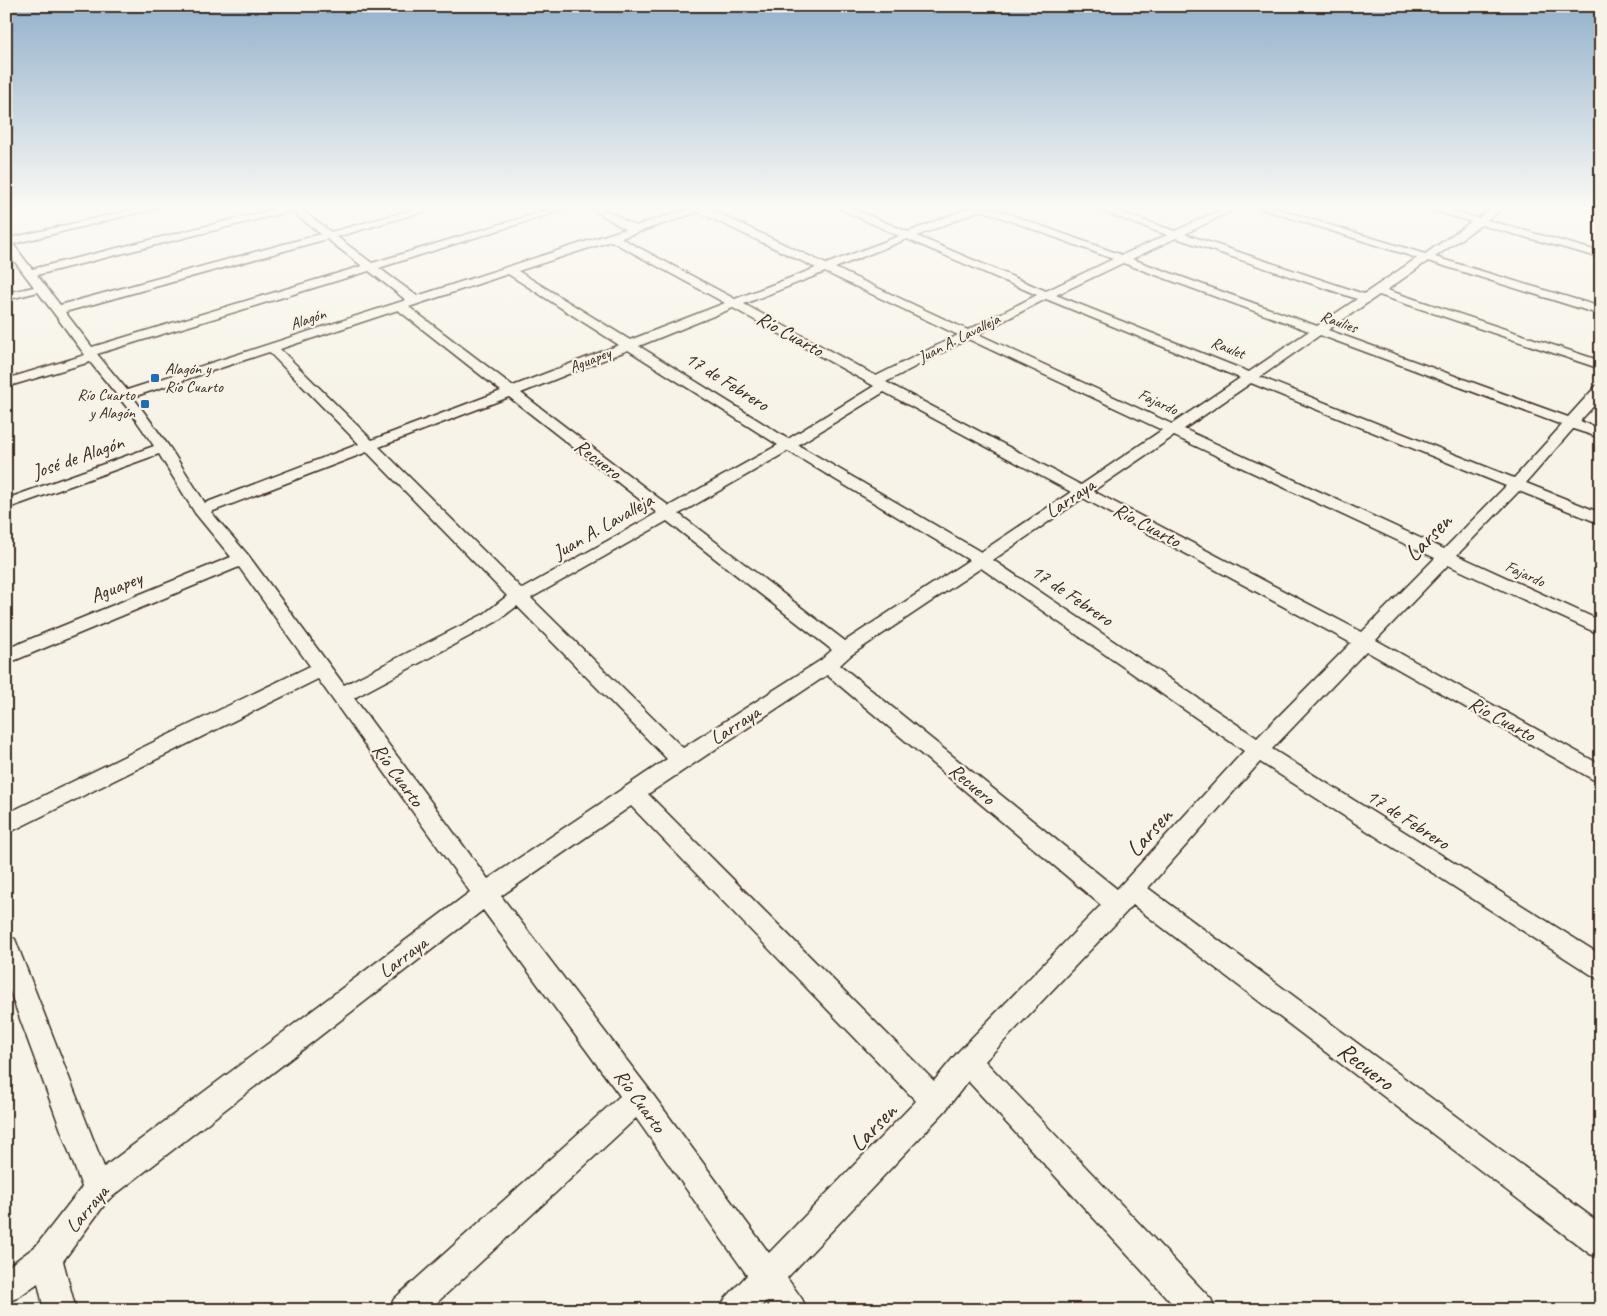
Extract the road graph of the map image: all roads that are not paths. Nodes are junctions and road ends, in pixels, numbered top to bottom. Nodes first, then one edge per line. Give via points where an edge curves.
1 (27, 269) edge
2 (44, 269) edge
3 (207, 269) edge
4 (359, 269) edge
5 (373, 269) edge
6 (672, 269) edge
7 (822, 269) edge
8 (829, 269) edge
9 (988, 269) edge
10 (1101, 269) edge
11 (1151, 269) edge
12 (1289, 269) edge
13 (1407, 269) edge
14 (1465, 269) edge
15 (509, 270) joint
16 (30, 273) junction
17 (42, 288) junction
18 (1046, 295) junction
19 (1373, 295) junction
20 (6, 297) edge
21 (407, 303) junction
22 (735, 304) junction
23 (57, 310) junction
24 (1601, 311) edge
25 (1318, 332) junction
26 (966, 334) junction
27 (628, 345) junction
28 (272, 348) junction
29 (91, 354) junction
30 (1601, 365) edge
31 (1250, 376) junction
32 (6, 383) edge
33 (880, 383) junction
34 (1601, 389) edge
35 (510, 392) junction
36 (124, 395) junction
37 (1571, 423) junction
38 (1173, 429) junction
39 (1601, 434) edge
40 (788, 445) junction
41 (370, 446) junction
42 (163, 448) junction
43 (1516, 484) junction
44 (1082, 490) junction
45 (6, 504) edge
46 (201, 510) junction
47 (668, 512) junction
48 (1601, 520) edge
49 (1446, 556) junction
50 (242, 559) junction
51 (981, 560) junction
52 (519, 596) junction
53 (1601, 629) edge
54 (1363, 641) junction
55 (844, 650) junction
56 (6, 657) edge
57 (828, 665) junction
58 (321, 669) junction
59 (340, 696) junction
60 (1258, 750) junction
61 (681, 760) junction
62 (1601, 775) edge
63 (633, 793) junction
64 (6, 825) edge
65 (485, 894) junction
66 (1124, 897) junction
67 (6, 947) edge
68 (1601, 969) edge
69 (967, 1061) junction
70 (638, 1098) junction
71 (935, 1101) junction
72 (98, 1190) junction
73 (1601, 1243) edge
74 (47, 1257) junction
75 (766, 1277) junction
76 (6, 1287) edge
77 (60, 1310) edge
78 (405, 1310) edge
79 (736, 1310) edge
80 (791, 1310) edge
81 (1200, 1310) edge

1 - 16 street, Río Cuarto
2 - 16 street
3 - 23 street
4 - 29 street
5 - 21 street, Recuero
6 - 22 street, Río Cuarto
7 - 22 street, Aguapey
8 - 26 street, Fajardo
9 - 18 street, Raulet
10 - 18 street, Juan A. Lavalleja
11 - 25 street, Raulies
12 - 19 street
13 - 19 street, Larraya
14 - 24 street
15 - 21 street, Alagón
15 - 27 street, 17 de Febrero
16 - 17 street, Río Cuarto
17 - 20 street
17 - 23 street, Río Cuarto
18 - 26 street, Juan A. Lavalleja
18 - 31 street, Raulet
19 - 25 street, Larraya
19 - 30 street
21 - 28 street, Alagón
21 - 35 street, Recuero
22 - 27 street, Aguapey
22 - 33 street, Río Cuarto
23 - 29 street, Río Cuarto
25 - 31 street, Larraya
25 - 37 street, Raulies
26 - 33 street, Juan A. Lavalleja
26 - 38 street, Fajardo
27 - 35 street, Aguapey
27 - 40 street, 17 de Febrero
28 - 36 street, Alagón
28 - 41 street
29 - 32 street
29 - 36 street, Río Cuarto
31 - 38 street, Larraya
31 - 43 street, Raulet
33 - 40 street, Juan A. Lavalleja
33 - 44 street, Río Cuarto
34 - 37 street, Larsen
35 - 41 street, Aguapey
35 - 47 street, Recuero
36 - 42 street, Río Cuarto
37 - 39 street, Raulies
37 - 43 street, Larsen
38 - 44 street, Larraya
38 - 49 street, Fajardo
40 - 47 street, Juan A. Lavalleja
40 - 51 street, 17 de Febrero
41 - 46 street, Aguapey
41 - 52 street
42 - 45 street, José de Alagón
42 - 46 street, Río Cuarto
43 - 48 street, Raulet
43 - 49 street, Larsen
44 - 51 street, Larraya
44 - 54 street, Río Cuarto
46 - 50 street, Río Cuarto
47 - 52 street, Juan A. Lavalleja
47 - 55 street, Recuero
49 - 53 street, Fajardo
49 - 54 street, Larsen
50 - 56 street, Aguapey
50 - 58 street, Río Cuarto
51 - 55 street, Larraya
51 - 60 street, 17 de Febrero
52 - 59 street, Juan A. Lavalleja via 490,618
52 - 61 street
54 - 60 street, Larsen
54 - 62 street, Río Cuarto
55 - 57 street, Larraya
57 - 61 street, Larraya
57 - 66 street, Recuero
58 - 59 street, Río Cuarto
58 - 64 street
59 - 65 street, Río Cuarto
60 - 66 street, Larsen
60 - 68 street, 17 de Febrero
61 - 63 street, Larraya
63 - 65 street, Larraya
63 - 71 street
65 - 70 street, Río Cuarto
65 - 72 street, Larraya
66 - 69 street, Larsen
66 - 73 street, Recuero
67 - 72 street
69 - 71 street, Larsen
69 - 81 street
70 - 75 street, Río Cuarto
70 - 78 street
71 - 75 street, Larsen
72 - 74 street, Larraya
74 - 76 street, Larraya
74 - 77 street
75 - 79 street, Larsen
75 - 80 street, Río Cuarto

